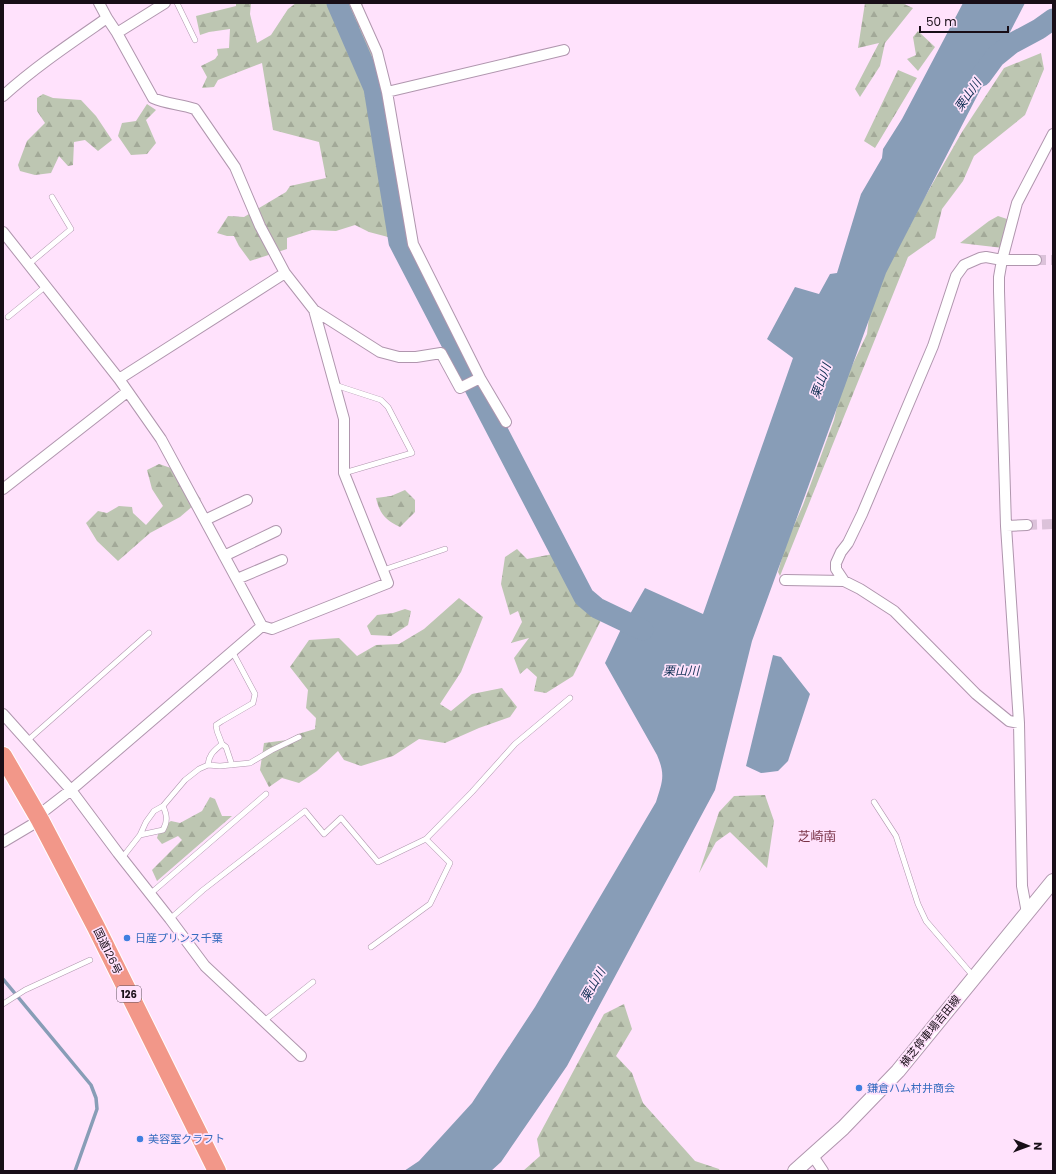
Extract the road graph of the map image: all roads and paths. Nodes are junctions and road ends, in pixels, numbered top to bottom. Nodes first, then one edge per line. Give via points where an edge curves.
1 (99, 3) edge
2 (165, 3) edge
3 (176, 3) edge
4 (355, 3) edge
5 (107, 18) junction
6 (117, 33) junction
7 (195, 40) dead end
8 (564, 50) dead end
9 (387, 92) junction
10 (3, 96) edge
11 (1053, 134) edge
12 (52, 197) dead end
13 (3, 232) edge
14 (1002, 260) junction
15 (1036, 260) tunnel mouth
16 (29, 264) junction
17 (285, 273) junction
18 (46, 286) junction
19 (314, 310) junction
20 (8, 317) dead end
21 (480, 378) junction
22 (119, 379) junction
23 (334, 384) junction
24 (127, 392) junction
25 (506, 422) dead end
26 (344, 473) junction
27 (3, 489) edge
28 (247, 500) dead end
29 (205, 520) junction
30 (1027, 525) tunnel mouth
31 (1006, 526) junction
32 (276, 531) dead end
33 (445, 549) dead end
34 (224, 556) junction
35 (282, 560) dead end
36 (383, 570) junction
37 (237, 579) junction
38 (785, 580) dead end
39 (844, 581) junction
40 (262, 626) junction
41 (149, 633) dead end
42 (232, 651) junction
43 (570, 698) dead end
44 (3, 714) edge
45 (1019, 723) junction
46 (298, 737) dead end
47 (27, 741) junction
48 (222, 744) junction
49 (3, 756) edge
50 (208, 765) junction
51 (232, 765) junction
52 (71, 790) junction
53 (266, 794) dead end
54 (874, 802) dead end
55 (163, 806) junction
56 (40, 820) junction
57 (140, 835) junction
58 (426, 839) junction
59 (3, 842) edge
60 (122, 858) junction
61 (1053, 881) edge
62 (150, 894) junction
63 (1027, 913) junction
64 (170, 919) junction
65 (371, 947) dead end
66 (90, 960) dead end
67 (974, 978) junction
68 (313, 982) dead end
69 (3, 1004) edge
70 (264, 1021) junction
71 (301, 1056) dead end
72 (813, 1156) junction
73 (216, 1170) edge
74 (795, 1171) edge
75 (823, 1171) edge

1 - 5 street
2 - 6 street
3 - 7 lane
4 - 9 street via 377,52
5 - 6 street
5 - 10 street via 20,80
6 - 17 street via 153,98 195,109 235,167 260,226
8 - 9 street
9 - 21 street via 413,244
11 - 14 street via 1017,203
12 - 16 lane via 71,229
13 - 16 street
14 - 15 street
14 - 31 street via 999,291
14 - 39 street via 980,258 964,265 956,276 924,368 862,514 836,563 836,569
16 - 18 street
17 - 19 street
17 - 22 street
18 - 20 lane
18 - 22 street
19 - 21 street via 380,352 416,358 441,353 460,388
19 - 23 street
21 - 25 street
22 - 24 street
23 - 26 street via 344,419
23 - 26 lane via 381,400 388,408 412,453
24 - 27 street
24 - 29 street via 161,439
26 - 36 street
28 - 29 street
29 - 34 street
30 - 31 street
31 - 45 street
32 - 34 street
33 - 36 lane
34 - 37 street
35 - 37 street
36 - 40 street via 388,583 272,629
37 - 40 street
38 - 39 street
39 - 45 street via 894,611 976,694 1008,721
40 - 42 street
41 - 47 lane
42 - 48 lane via 256,694 253,703 216,725
42 - 52 street
43 - 58 lane via 515,744
44 - 47 street
45 - 63 street via 1022,886
46 - 51 lane via 250,763
47 - 52 street
48 - 50 lane via 209,758
48 - 51 lane via 226,747
49 - 56 highway, 国道126号 / 126
50 - 51 lane
50 - 55 lane via 185,780
52 - 56 street via 44,811
52 - 60 street
53 - 62 lane
54 - 67 lane via 896,836 926,921
55 - 57 lane via 154,811
55 - 57 lane via 167,823 163,830
56 - 59 street
56 - 73 highway, 国道126号 / 126
57 - 60 lane
58 - 64 lane via 378,862 342,818 324,834 305,811 203,890
58 - 65 lane via 450,863 430,904
60 - 62 street
61 - 63 main road, 横芝停車場吉田線
62 - 64 street
63 - 67 main road, 横芝停車場吉田線
64 - 70 street via 205,966
66 - 69 lane via 25,990
67 - 72 main road, 横芝停車場吉田線 via 898,1071
68 - 70 lane
70 - 71 street
72 - 74 main road, 横芝停車場吉田線
72 - 75 street

